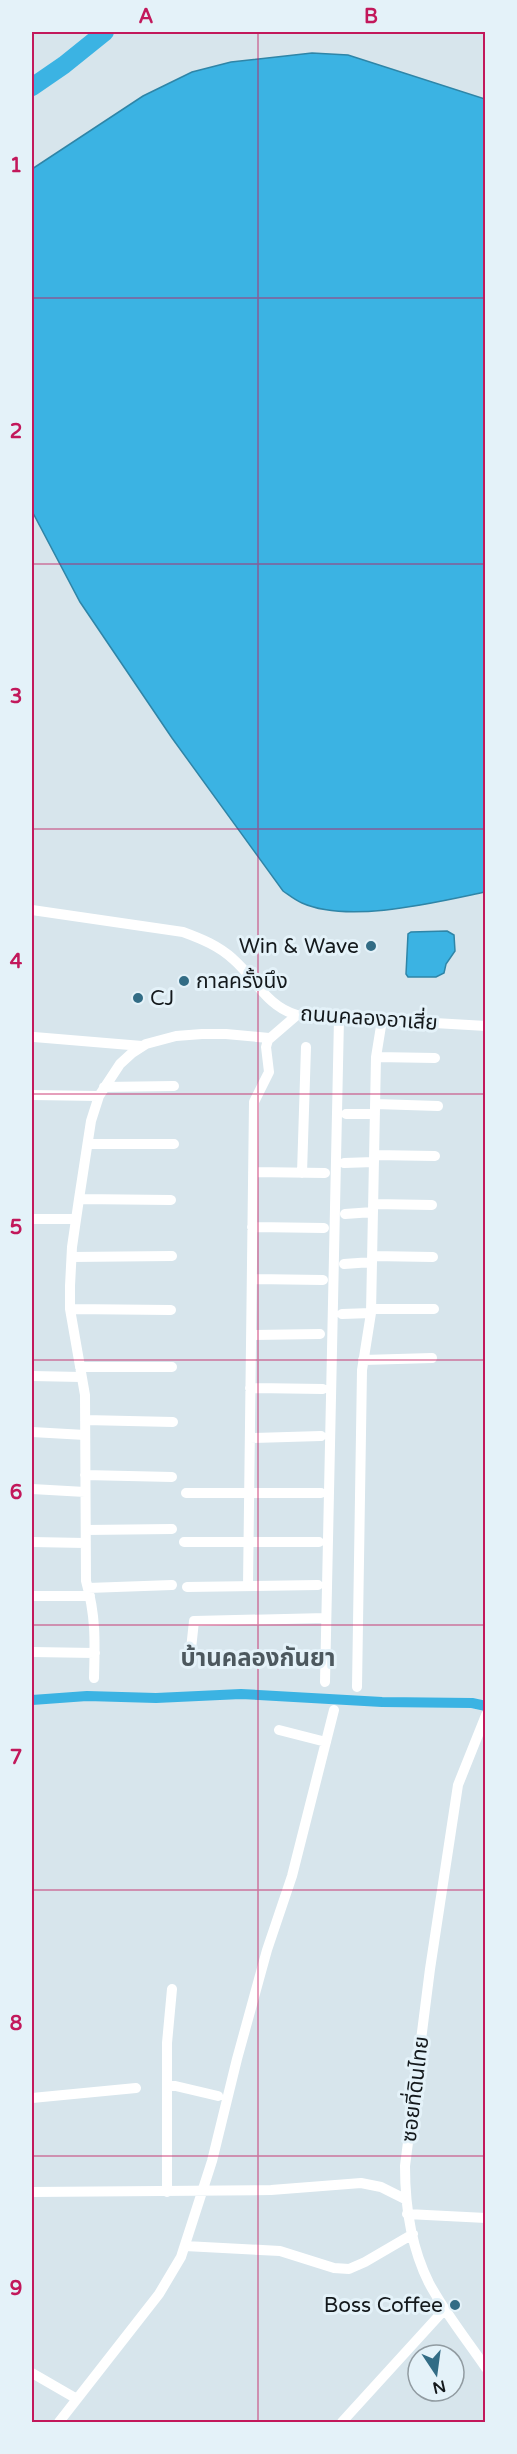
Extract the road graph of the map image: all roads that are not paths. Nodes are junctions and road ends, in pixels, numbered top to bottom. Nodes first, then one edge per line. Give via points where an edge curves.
1 (32, 910) edge
2 (297, 1015) junction
3 (339, 1018) junction
4 (382, 1020) junction
5 (486, 1026) edge
6 (34, 1037) dead end
7 (269, 1038) junction
8 (143, 1046) junction
9 (306, 1047) dead end
10 (376, 1057) junction
11 (435, 1058) dead end
12 (174, 1086) dead end
13 (101, 1091) junction
14 (32, 1095) edge
15 (438, 1106) dead end
16 (375, 1109) junction
17 (346, 1114) dead end
18 (88, 1144) junction
19 (174, 1144) dead end
20 (435, 1156) dead end
21 (374, 1159) junction
22 (344, 1162) dead end
23 (253, 1172) junction
24 (302, 1173) junction
25 (325, 1173) dead end
26 (79, 1199) junction
27 (171, 1200) dead end
28 (432, 1205) dead end
29 (373, 1208) junction
30 (345, 1214) dead end
31 (32, 1219) edge
32 (76, 1219) junction
33 (252, 1227) junction
34 (324, 1228) dead end
35 (172, 1256) dead end
36 (72, 1257) junction
37 (433, 1257) dead end
38 (372, 1259) junction
39 (344, 1264) dead end
40 (252, 1279) junction
41 (323, 1280) dead end
42 (70, 1309) junction
43 (434, 1309) dead end
44 (171, 1310) dead end
45 (371, 1311) junction
46 (342, 1314) dead end
47 (320, 1334) dead end
48 (251, 1335) junction
49 (432, 1358) dead end
50 (363, 1360) junction
51 (172, 1367) dead end
52 (81, 1372) junction
53 (32, 1376) edge
54 (250, 1388) junction
55 (323, 1389) dead end
56 (85, 1420) junction
57 (173, 1422) dead end
58 (32, 1432) edge
59 (85, 1435) junction
60 (321, 1436) dead end
61 (250, 1438) junction
62 (85, 1475) junction
63 (172, 1477) dead end
64 (32, 1489) edge
65 (85, 1492) junction
66 (186, 1493) dead end
67 (321, 1493) dead end
68 (248, 1494) junction
69 (172, 1529) dead end
70 (86, 1530) junction
71 (32, 1542) edge
72 (184, 1542) dead end
73 (249, 1542) junction
74 (319, 1542) dead end
75 (86, 1543) junction
76 (172, 1585) dead end
77 (318, 1585) dead end
78 (248, 1586) junction
79 (187, 1587) dead end
80 (89, 1592) junction
81 (32, 1596) edge
82 (326, 1618) junction
83 (191, 1649) dead end
84 (32, 1652) edge
85 (95, 1653) junction
86 (94, 1678) dead end
87 (325, 1682) dead end
88 (357, 1687) dead end
89 (334, 1710) dead end
90 (486, 1715) edge
91 (279, 1730) dead end
92 (326, 1742) junction
93 (172, 1989) dead end
94 (167, 2085) junction
95 (136, 2088) dead end
96 (218, 2096) dead end
97 (32, 2098) edge
98 (203, 2191) junction
99 (32, 2192) edge
100 (166, 2192) junction
101 (405, 2199) junction
102 (408, 2214) junction
103 (486, 2218) edge
104 (412, 2234) junction
105 (185, 2246) junction
106 (445, 2308) junction
107 (486, 2368) edge
108 (32, 2373) edge
109 (78, 2399) junction
110 (59, 2422) edge
111 (342, 2422) edge

1 - 2 street, ถนนคลองอาเสี่ย via 183,932 205,940 234,960 275,1005
2 - 3 street, ถนนคลองอาเสี่ย
2 - 7 street
3 - 4 street, ถนนคลองอาเสี่ย
3 - 82 street
4 - 5 street, ถนนคลองอาเสี่ย
4 - 10 street
6 - 8 street
7 - 8 street via 202,1034 176,1036
7 - 23 street via 269,1072 254,1102
8 - 13 street via 120,1064
9 - 24 street
10 - 11 street
10 - 16 street
12 - 13 street
13 - 14 street
13 - 18 street
15 - 16 street
16 - 17 street
16 - 21 street
18 - 19 street
18 - 26 street
20 - 21 street
21 - 22 street
21 - 29 street
23 - 24 street
23 - 33 street
24 - 25 street
26 - 27 street
26 - 32 street
28 - 29 street
29 - 30 street
29 - 38 street
31 - 32 street
32 - 36 street
33 - 34 street
33 - 40 street
35 - 36 street
36 - 42 street
37 - 38 street
38 - 39 street
38 - 45 street
40 - 41 street
40 - 48 street
42 - 44 street
42 - 52 street
43 - 45 street
45 - 46 street
45 - 50 street
47 - 48 street
48 - 54 street
49 - 50 street
50 - 88 street
51 - 52 street
52 - 53 street
52 - 56 street
54 - 55 street
54 - 61 street
56 - 57 street
56 - 59 street
58 - 59 street
59 - 62 street
60 - 61 street
61 - 68 street
62 - 63 street
62 - 65 street
64 - 65 street
65 - 70 street
66 - 68 street
67 - 68 street
68 - 73 street
69 - 70 street
70 - 75 street
71 - 75 street
72 - 73 street
73 - 74 street
73 - 78 street
75 - 80 street
76 - 80 street
77 - 78 street
78 - 79 street
80 - 81 street
80 - 85 street
82 - 83 street via 194,1621
82 - 87 street
84 - 85 street
85 - 86 street
89 - 92 street
90 - 101 street, ซอยที่ดินไทย via 458,1785 430,1969 405,2166
91 - 92 street
92 - 98 street
93 - 94 street
94 - 96 street
94 - 100 street
95 - 97 street
98 - 100 street
98 - 101 street via 361,2183 381,2187
98 - 105 street
99 - 100 street
101 - 102 street, ซอยที่ดินไทย
102 - 103 street
102 - 104 street, ซอยที่ดินไทย
104 - 105 street via 349,2268 334,2268 280,2251
104 - 106 street, ซอยที่ดินไทย via 429,2282
105 - 109 street via 173,2274
106 - 107 street, ซอยที่ดินไทย
106 - 111 street
108 - 109 street
109 - 110 street

